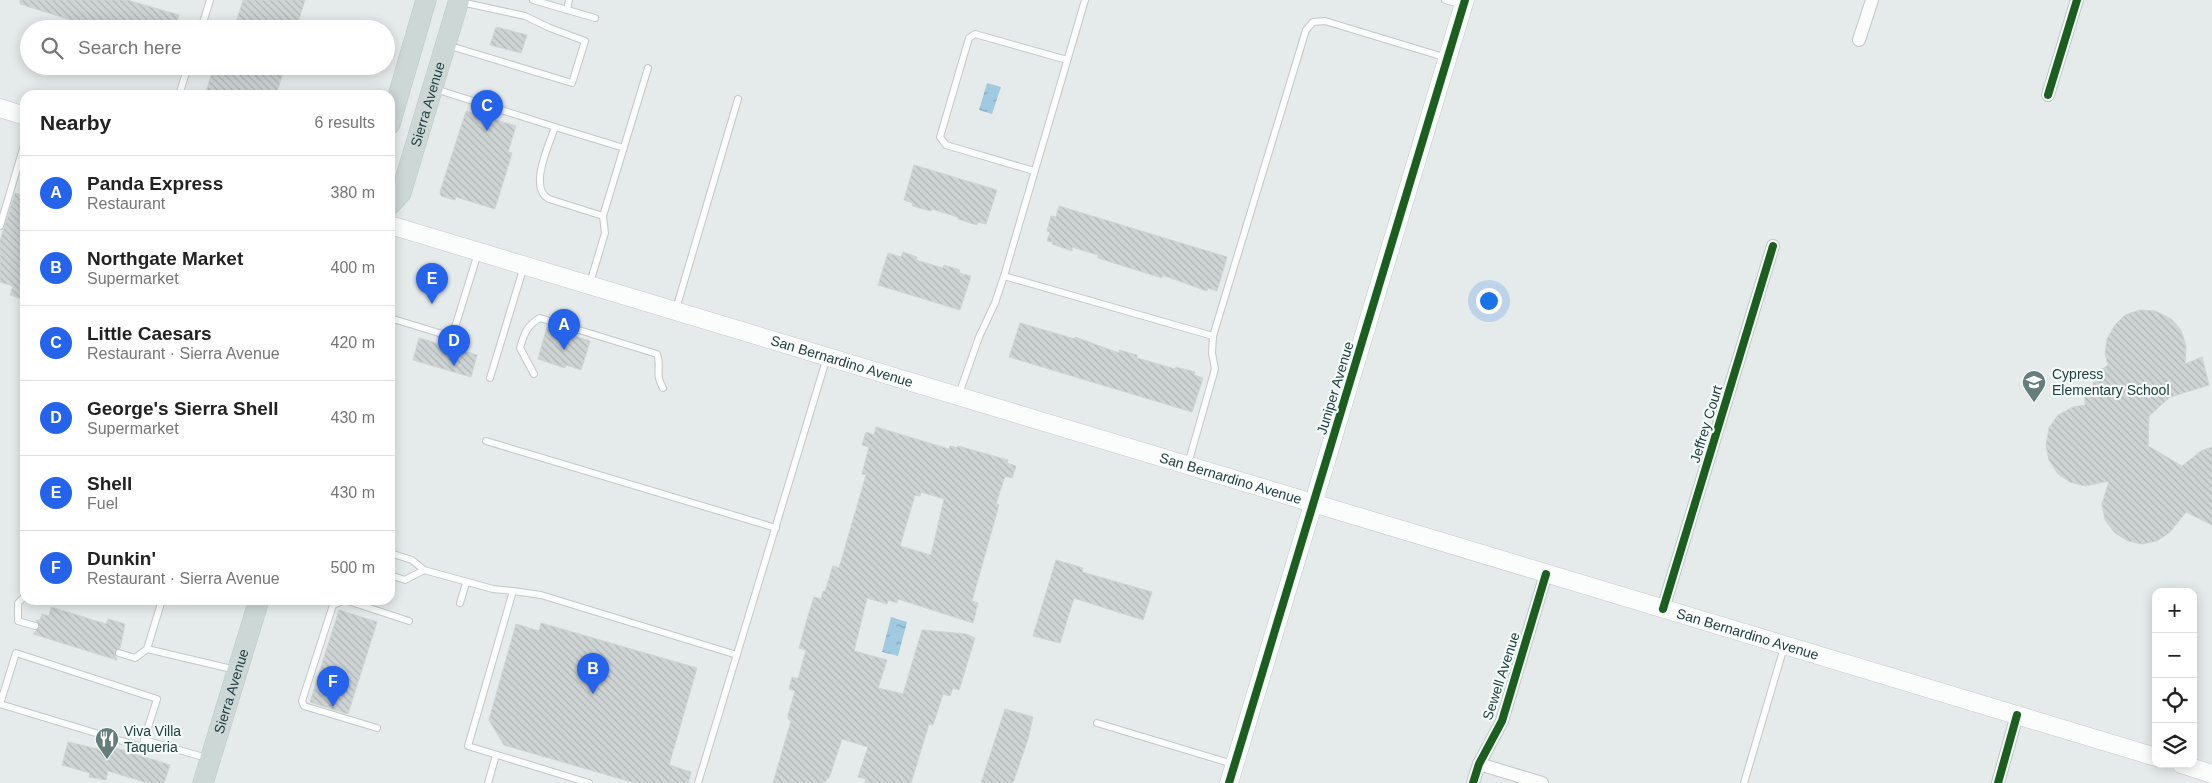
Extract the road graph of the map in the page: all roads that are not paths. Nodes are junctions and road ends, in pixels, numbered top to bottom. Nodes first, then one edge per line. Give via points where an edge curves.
1 (210, 0) edge
2 (426, 0) edge
3 (533, 0) edge
4 (569, 0) edge
5 (1084, 0) edge
6 (1445, 0) edge
7 (1872, 0) edge
8 (2077, 0) edge
9 (459, 1) edge
10 (1465, 3) edge
11 (567, 10) junction
12 (595, 18) dead end
13 (204, 20) edge
14 (1860, 40) dead end
15 (446, 45) junction
16 (1447, 58) junction
17 (1067, 60) junction
18 (648, 68) dead end
19 (185, 75) edge
20 (432, 89) junction
21 (181, 90) edge
22 (2048, 95) dead end
23 (738, 100) dead end
24 (395, 107) edge
25 (0, 108) edge
26 (20, 114) edge
27 (555, 127) junction
28 (624, 148) junction
29 (20, 159) edge
30 (1034, 172) junction
31 (395, 200) edge
32 (604, 216) junction
33 (0, 226) edge
34 (395, 227) edge
35 (1773, 246) dead end
36 (479, 252) junction
37 (524, 265) junction
38 (1004, 276) junction
39 (590, 285) junction
40 (675, 310) junction
41 (395, 320) edge
42 (1213, 336) junction
43 (828, 356) junction
44 (534, 374) dead end
45 (490, 378) dead end
46 (663, 388) dead end
47 (958, 396) junction
48 (486, 441) dead end
49 (1187, 466) junction
50 (1313, 504) junction
51 (776, 528) junction
52 (395, 555) edge
53 (424, 570) junction
54 (1546, 574) junction
55 (395, 577) edge
56 (466, 583) junction
57 (513, 591) junction
58 (20, 601) edge
59 (460, 603) dead end
60 (160, 605) edge
61 (257, 605) edge
62 (333, 605) edge
63 (360, 605) edge
64 (1663, 609) junction
65 (409, 621) dead end
66 (35, 626) dead end
67 (1785, 645) junction
68 (147, 649) junction
69 (119, 653) dead end
70 (737, 655) junction
71 (237, 671) junction
72 (2018, 715) junction
73 (1097, 723) dead end
74 (377, 728) dead end
75 (144, 740) junction
76 (496, 755) junction
77 (2152, 756) edge
78 (210, 759) junction
79 (1234, 764) junction
80 (1479, 764) junction
81 (2193, 768) edge
82 (2212, 774) edge
83 (203, 783) edge
84 (488, 783) edge
85 (588, 783) edge
86 (698, 783) edge
87 (1229, 783) edge
88 (1473, 783) edge
89 (1542, 783) edge
90 (1744, 783) edge
91 (1998, 783) edge

1 - 13 lane
2 - 24 main road
3 - 11 lane
4 - 11 lane
5 - 17 lane
6 - 10 lane
7 - 14 street
8 - 22 street
9 - 15 main road, Sierra Avenue
9 - 15 lane via 525,16 585,41 572,83
10 - 16 main road, Juniper Avenue
11 - 12 lane
15 - 20 main road, Sierra Avenue
16 - 42 lane via 1325,21 1313,22 1306,30
16 - 50 main road, Juniper Avenue
17 - 30 lane
17 - 30 lane via 975,34 969,38 940,138 946,145
18 - 28 lane
19 - 21 lane
20 - 27 lane
20 - 31 main road, Sierra Avenue via 401,193
23 - 40 lane
25 - 26 main road
27 - 28 lane
27 - 32 lane via 540,176 540,191 549,199
28 - 32 lane
29 - 33 lane
30 - 38 lane
32 - 39 lane via 605,233
34 - 36 main road, San Bernardino Avenue
35 - 64 street, Jeffrey Court
36 - 37 main road, San Bernardino Avenue
36 - 41 lane via 452,337
37 - 39 main road, San Bernardino Avenue
37 - 45 lane
38 - 42 lane
38 - 47 lane
39 - 40 main road, San Bernardino Avenue
40 - 43 main road, San Bernardino Avenue
42 - 49 lane via 1215,369
43 - 47 main road, San Bernardino Avenue
43 - 51 lane
44 - 46 lane via 520,348 525,331 540,318 657,354 657,378
47 - 49 main road, San Bernardino Avenue
48 - 51 lane
49 - 50 main road, San Bernardino Avenue
50 - 54 main road, San Bernardino Avenue
50 - 79 main road, Juniper Avenue
51 - 70 lane
52 - 53 lane via 412,560
53 - 55 lane via 405,580
53 - 56 lane
54 - 64 main road, San Bernardino Avenue
54 - 80 street, Sewell Avenue via 1502,721
56 - 57 lane
56 - 59 lane
57 - 70 lane via 541,594
57 - 76 lane via 468,746
58 - 66 lane via 18,621
60 - 68 lane
61 - 71 main road, Sierra Avenue
62 - 74 lane via 302,701 304,706
63 - 65 lane
64 - 67 main road, San Bernardino Avenue
67 - 72 main road, San Bernardino Avenue
67 - 90 lane
68 - 69 lane via 136,658
68 - 71 lane
70 - 86 lane
71 - 78 main road, Sierra Avenue
72 - 77 main road, San Bernardino Avenue
72 - 91 street
73 - 79 lane
75 - 75 lane via 157,699 16,654 0,704 142,747
75 - 78 lane
76 - 84 lane
76 - 85 lane
78 - 83 main road, Sierra Avenue
79 - 87 main road, Juniper Avenue
80 - 88 street, Sewell Avenue
80 - 89 street
81 - 82 main road

